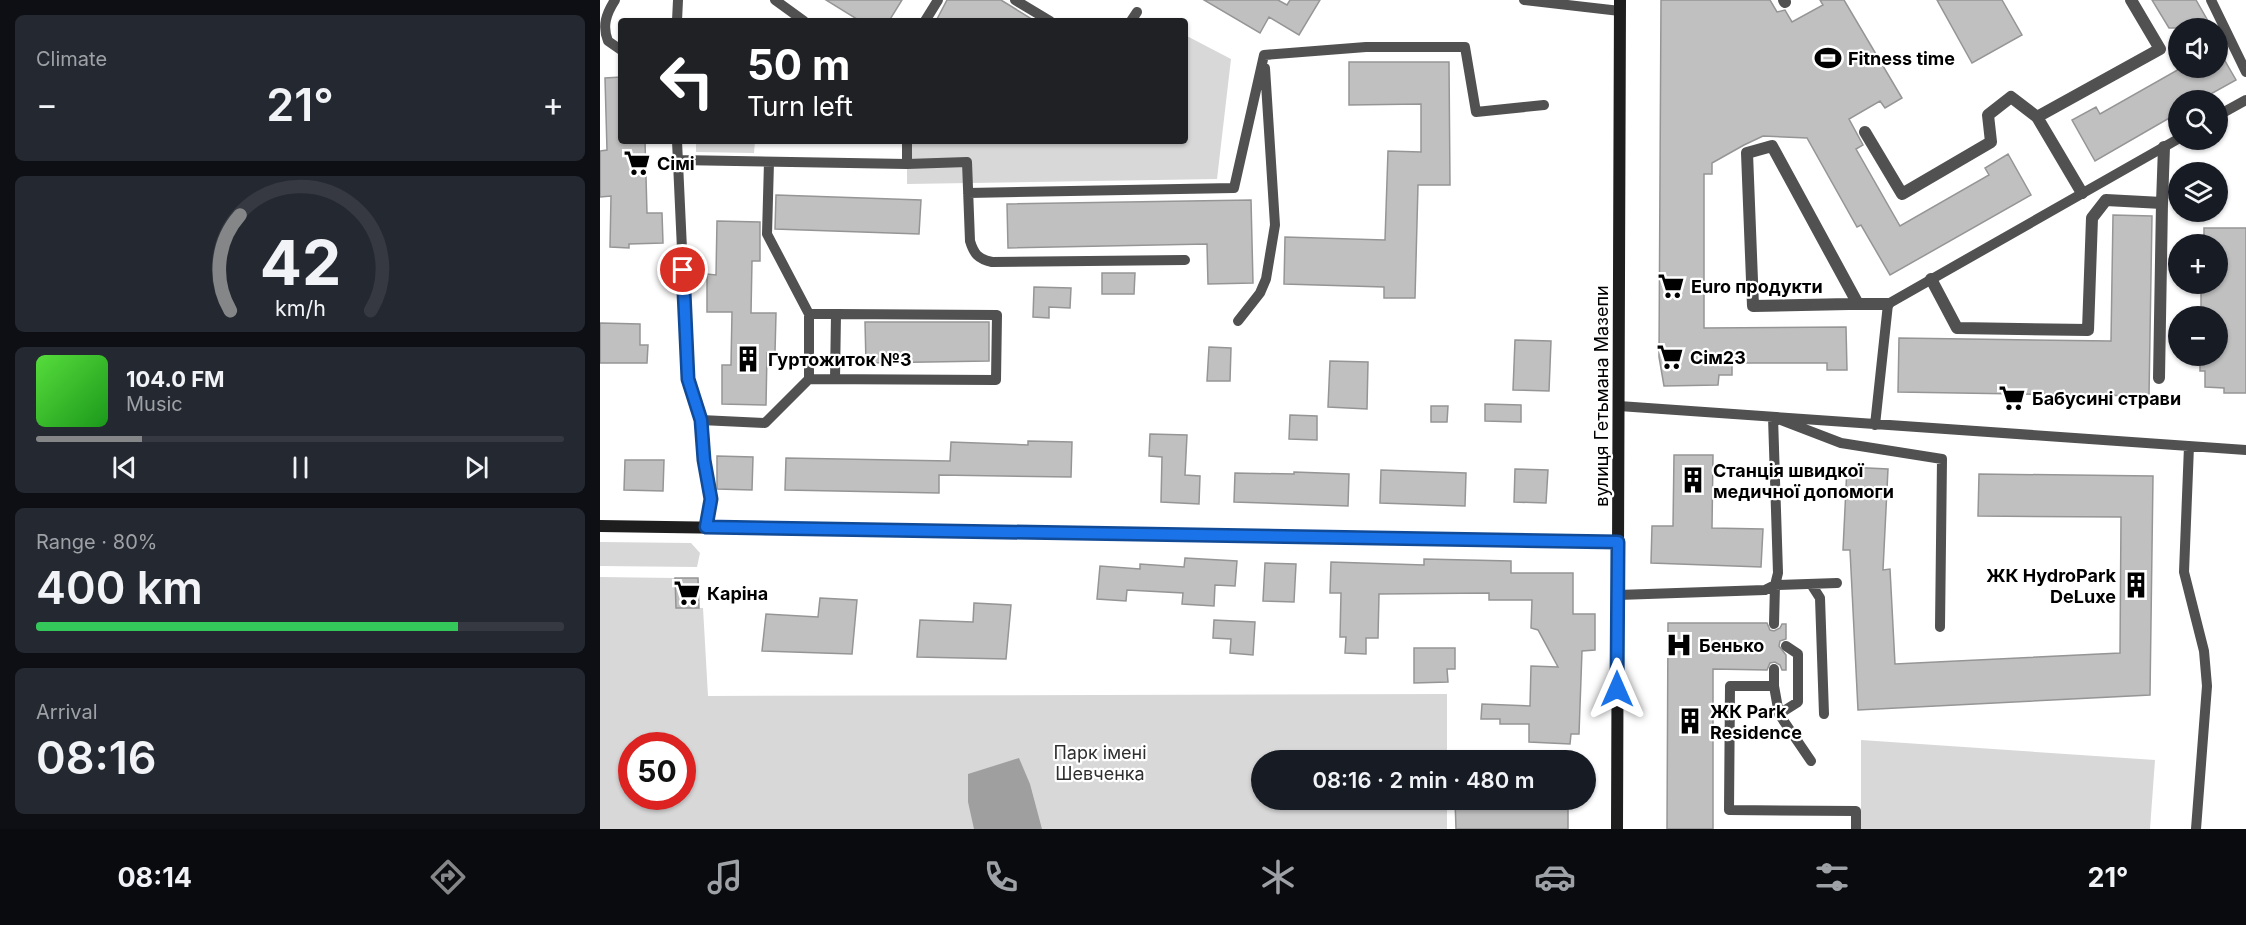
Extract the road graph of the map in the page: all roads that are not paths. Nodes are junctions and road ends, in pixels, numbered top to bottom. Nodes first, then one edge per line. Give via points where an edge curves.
1 (615, 0) edge
2 (678, 0) edge
3 (775, 0) edge
4 (938, 0) edge
5 (1015, 0) edge
6 (1524, 0) edge
7 (2131, 0) edge
8 (2211, 0) edge
9 (1620, 5) edge
10 (677, 18) edge
11 (800, 18) edge
12 (927, 18) edge
13 (1045, 18) edge
14 (604, 41) edge
15 (618, 48) edge
16 (1264, 55) junction
17 (2246, 72) edge
18 (2246, 100) edge
19 (1544, 105) dead end
20 (2228, 110) edge
21 (2037, 117) junction
22 (1865, 132) dead end
23 (677, 144) edge
24 (907, 144) edge
25 (2168, 145) edge
26 (2164, 147) junction
27 (678, 160) junction
28 (769, 162) junction
29 (907, 164) junction
30 (2082, 193) junction
31 (968, 194) junction
32 (2162, 203) junction
33 (1185, 260) dead end
34 (1930, 279) junction
35 (1858, 304) junction
36 (1888, 304) junction
37 (809, 314) junction
38 (836, 314) junction
39 (1238, 321) dead end
40 (2159, 378) dead end
41 (809, 379) junction
42 (836, 379) junction
43 (1619, 406) junction
44 (1773, 417) junction
45 (701, 420) junction
46 (1875, 424) junction
47 (2189, 446) junction
48 (2246, 450) edge
49 (600, 526) edge
50 (706, 527) junction
51 (1618, 542) junction
52 (1838, 583) dead end
53 (1811, 584) junction
54 (1774, 585) junction
55 (1618, 595) junction
56 (1774, 624) dead end
57 (1940, 627) dead end
58 (1786, 646) dead end
59 (1774, 669) dead end
60 (1774, 686) junction
61 (1779, 714) junction
62 (1824, 714) dead end
63 (1810, 761) dead end
64 (1617, 829) edge
65 (1856, 829) edge
66 (2196, 829) edge

1 - 14 lane via 609,10
2 - 10 lane
3 - 11 lane
4 - 12 lane
5 - 13 lane
6 - 9 lane
7 - 21 street via 2160,49
8 - 17 lane
9 - 43 street, вулиця Гетьмана Мазепи
14 - 15 lane
16 - 19 lane via 1366,47 1465,47 1476,112
16 - 31 lane via 1234,188
16 - 39 lane via 1275,225 1266,279
18 - 20 lane
21 - 22 street via 2012,97 1988,115 1991,142 1902,194
21 - 30 street
23 - 27 lane
24 - 29 lane
25 - 26 lane
26 - 30 lane
26 - 32 street
27 - 28 lane
27 - 45 lane via 688,379
28 - 29 lane
28 - 37 lane via 767,234
29 - 31 lane via 967,162
30 - 34 lane
31 - 33 lane via 970,241 981,260
32 - 34 street via 2106,200 2092,218 2088,330 1957,328
32 - 40 street
34 - 36 lane
35 - 35 street via 1753,306 1747,153 1772,146
35 - 36 street
36 - 46 lane
37 - 38 lane
37 - 41 lane
38 - 42 lane
38 - 42 lane via 997,315 996,380
41 - 42 lane
41 - 45 lane via 765,423
43 - 44 lane
43 - 51 street, вулиця Гетьмана Мазепи
44 - 46 lane
44 - 54 lane via 1778,573
44 - 57 lane via 1841,443 1942,459
45 - 50 lane via 711,499
46 - 47 lane
47 - 48 lane
47 - 66 lane via 2184,572 2204,651 2207,686
49 - 50 street
50 - 51 street
51 - 55 street, вулиця Гетьмана Мазепи
52 - 53 lane
53 - 54 lane
53 - 62 lane via 1820,598
54 - 55 lane via 1765,590
54 - 56 lane
55 - 64 street, вулиця Гетьмана Мазепи
58 - 61 lane via 1798,654 1798,702
59 - 60 lane
60 - 61 lane
60 - 65 lane via 1730,686 1729,810 1856,811
61 - 63 lane

